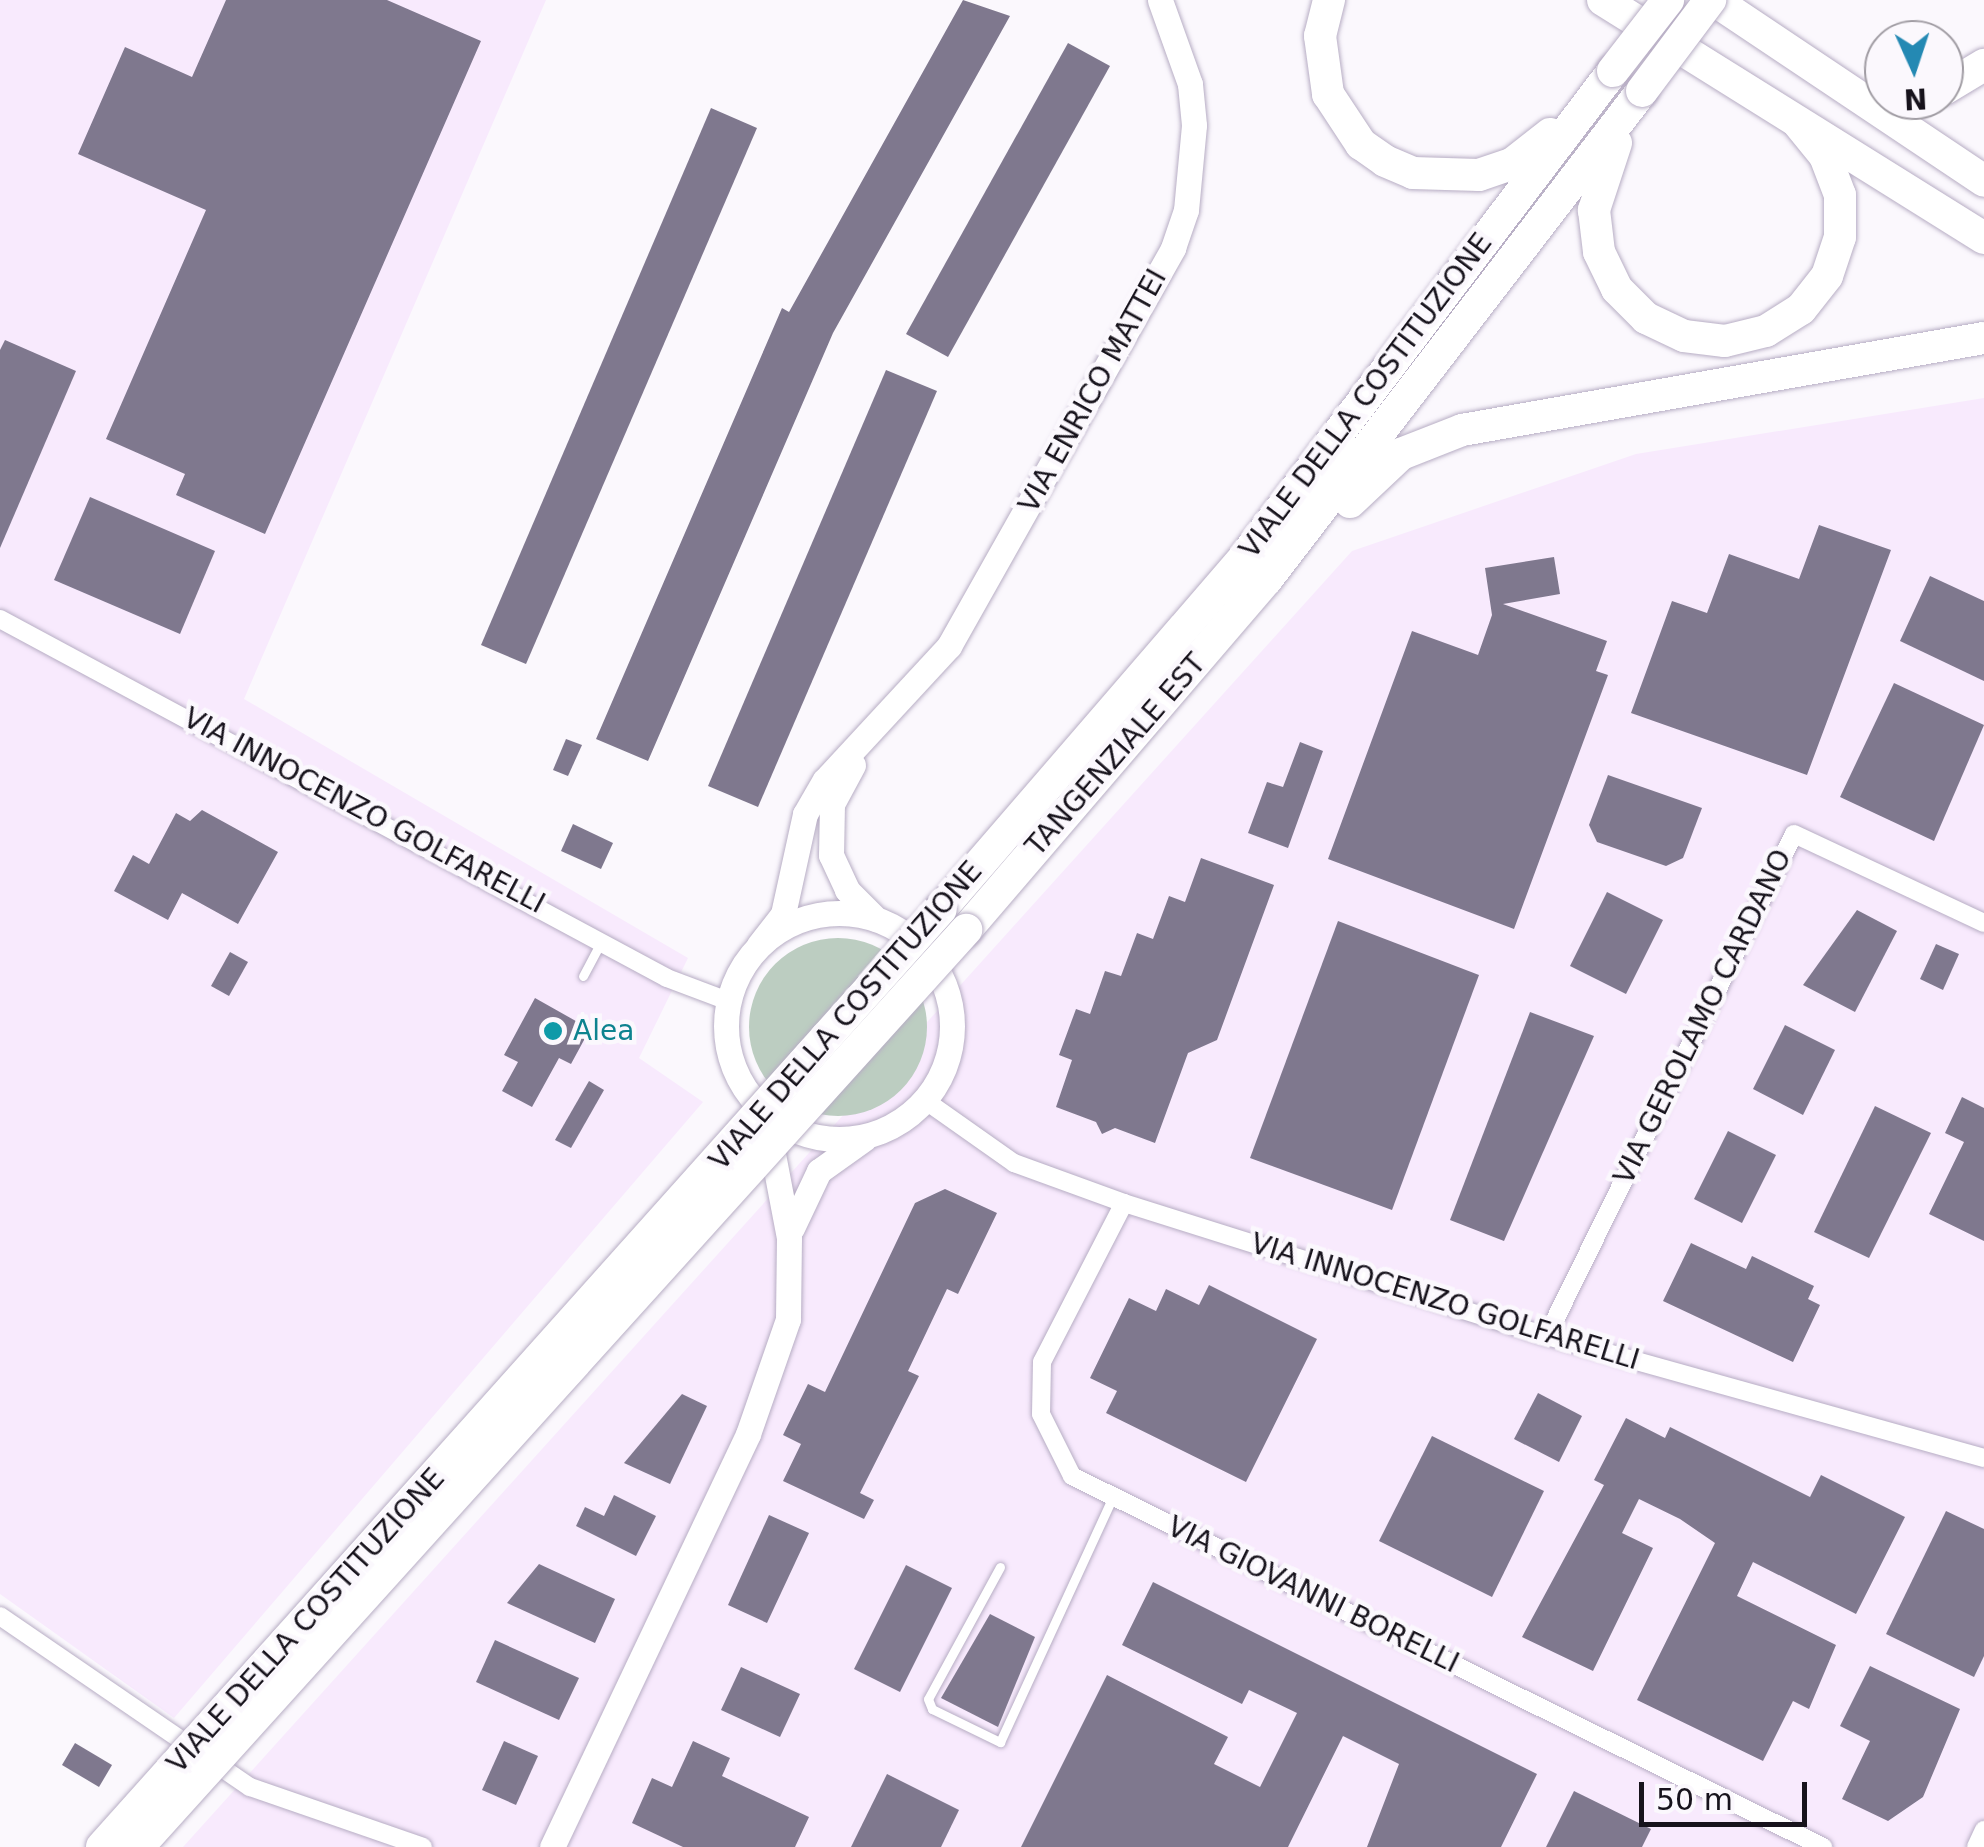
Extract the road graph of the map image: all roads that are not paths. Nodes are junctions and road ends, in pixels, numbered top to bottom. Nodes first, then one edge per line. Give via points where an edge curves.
1 (1160, 0) edge
2 (1328, 0) edge
3 (1603, 0) edge
4 (1668, 0) edge
5 (1712, 0) edge
6 (1613, 71) junction
7 (1833, 80) junction
8 (1864, 90) edge
9 (1642, 91) junction
10 (1799, 124) junction
11 (1984, 181) edge
12 (1984, 238) edge
13 (1984, 338) edge
14 (1266, 580) junction
15 (0, 619) edge
16 (866, 742) junction
17 (876, 918) junction
18 (954, 920) junction
19 (1984, 922) edge
20 (603, 940) junction
21 (759, 945) junction
22 (583, 976) dead end
23 (728, 1000) junction
24 (926, 1101) junction
25 (765, 1113) junction
26 (866, 1137) junction
27 (1124, 1203) junction
28 (789, 1238) junction
29 (1546, 1336) junction
30 (1984, 1458) edge
31 (1113, 1496) junction
32 (1000, 1567) dead end
33 (0, 1616) edge
34 (1984, 1830) edge
35 (102, 1847) edge
36 (138, 1847) edge
37 (422, 1847) edge
38 (552, 1847) edge
39 (1823, 1847) edge
40 (1976, 1847) edge

1 - 16 street, VIA ENRICO MATTEI via 1186,70 1194,126 1186,210 1172,248 949,646
2 - 6 highway via 1320,63 1340,118 1361,144 1413,173 1479,175 1513,162
3 - 10 highway
4 - 6 highway, bridge
5 - 7 highway
5 - 9 highway, bridge
6 - 18 highway, VIALE DELLA COSTITUZIONE via 1244,558
7 - 8 highway
7 - 11 highway
9 - 10 highway via 1604,170 1594,210 1599,252 1616,289 1646,318 1684,336 1725,341 1766,331 1801,309 1827,276 1840,237 1840,195 1826,156
9 - 14 highway, VIALE DELLA COSTITUZIONE
10 - 12 highway
13 - 14 highway via 1462,430 1376,472 1306,552
14 - 18 highway, TANGENZIALE EST
15 - 20 street, VIA INNOCENZO GOLFARELLI
16 - 17 street, VIA ENRICO MATTEI via 832,804 828,828 837,872
16 - 21 street, VIA ENRICO MATTEI via 825,780 805,814 784,914
17 - 21 street via 814,915
17 - 24 street via 928,954 953,1012 952,1044
18 - 35 highway, VIALE DELLA COSTITUZIONE, bridge
18 - 36 highway, VIALE DELLA COSTITUZIONE, bridge
19 - 29 street, VIA GEROLAMO CARDANO via 1794,834
20 - 22 lane
20 - 23 street, VIA INNOCENZO GOLFARELLI via 667,978
21 - 23 street
23 - 25 street via 730,1062
24 - 26 street
24 - 27 street, VIA INNOCENZO GOLFARELLI via 1014,1163
25 - 26 street via 813,1136
25 - 28 street
26 - 28 street via 819,1171 800,1198
27 - 29 street, VIA INNOCENZO GOLFARELLI
27 - 31 street, VIA GIOVANNI BORELLI via 1042,1362 1041,1414 1072,1476
28 - 38 street via 788,1318 748,1434
29 - 30 street, VIA INNOCENZO GOLFARELLI
31 - 32 lane via 1000,1742 932,1709 928,1699
31 - 39 street, VIA GIOVANNI BORELLI
33 - 37 street via 250,1787
34 - 40 street

